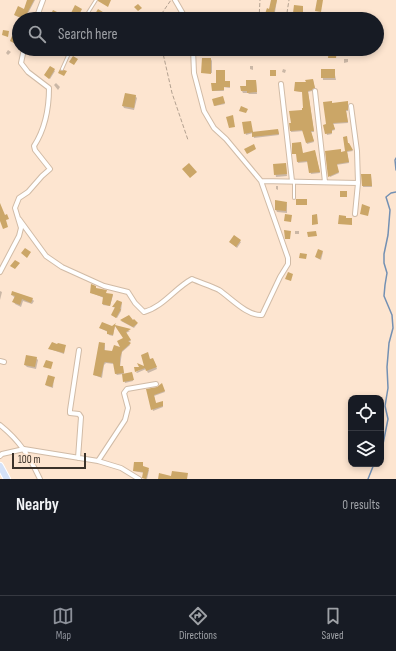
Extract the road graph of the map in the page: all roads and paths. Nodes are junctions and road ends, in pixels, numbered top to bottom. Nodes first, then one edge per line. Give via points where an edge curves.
1 (43, 0) edge
2 (96, 0) edge
3 (171, 0) edge
4 (176, 0) edge
5 (260, 0) edge
6 (289, 0) edge
7 (39, 12) edge
8 (88, 12) edge
9 (163, 12) edge
10 (182, 12) edge
11 (259, 12) edge
12 (287, 12) edge
13 (22, 56) edge
14 (68, 56) edge
15 (164, 56) edge
16 (193, 56) edge
17 (62, 69) dead end
18 (281, 84) dead end
19 (315, 91) dead end
20 (351, 106) dead end
21 (188, 140) dead end
22 (261, 181) junction
23 (293, 182) junction
24 (325, 182) junction
25 (358, 183) junction
26 (294, 198) dead end
27 (355, 214) dead end
28 (19, 219) junction
29 (0, 272) edge
30 (79, 350) dead end
31 (156, 384) dead end
32 (0, 425) edge
33 (24, 449) junction
34 (0, 456) edge
35 (78, 458) junction
36 (98, 461) junction
37 (0, 466) edge
38 (7, 479) edge
39 (40, 479) edge
40 (139, 479) edge

1 - 7 street
2 - 8 lane
3 - 9 path
4 - 10 street
5 - 11 path
6 - 12 path
13 - 28 street via 21,63 28,72 49,88 49,105 34,150 50,169 19,198 15,208
14 - 17 lane
15 - 21 path via 172,93
16 - 22 street via 194,72 204,111 214,128 226,138
18 - 23 street
19 - 24 street
20 - 25 street
22 - 23 street
22 - 28 street via 288,258 288,264 262,316 256,316 218,290 192,279 153,310 144,312 135,304 128,292 104,286 62,267 46,256
23 - 24 street
23 - 26 lane
24 - 25 street
25 - 27 street
28 - 29 street via 19,236
30 - 35 street via 70,410 81,417
31 - 36 street via 125,391 128,408 125,420
32 - 33 street
33 - 34 street
33 - 35 street
33 - 39 street
35 - 36 street
36 - 40 street via 121,468
37 - 38 main road

